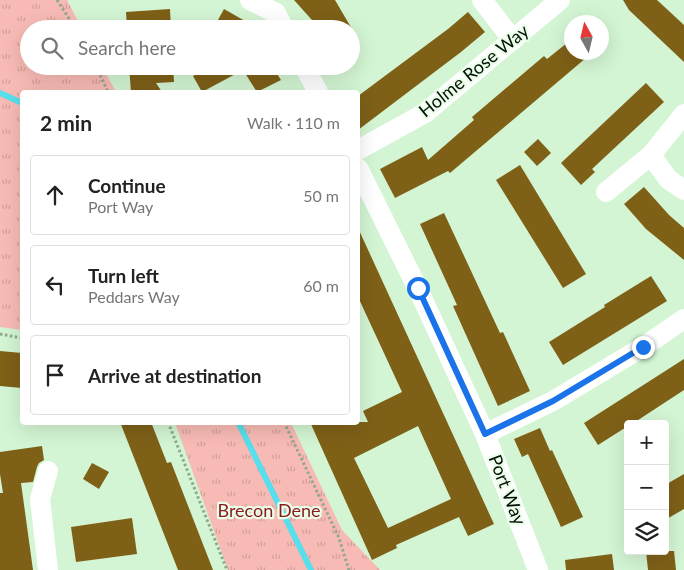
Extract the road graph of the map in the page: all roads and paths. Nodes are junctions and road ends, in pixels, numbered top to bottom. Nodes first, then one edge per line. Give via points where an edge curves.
1 (57, 0) edge
2 (250, 0) edge
3 (482, 0) edge
4 (560, 0) edge
5 (70, 20) edge
6 (280, 20) edge
7 (513, 40) junction
8 (100, 75) edge
9 (309, 75) edge
10 (107, 90) edge
11 (317, 90) edge
12 (684, 114) edge
13 (360, 149) edge
14 (651, 155) junction
15 (360, 172) edge
16 (684, 190) edge
17 (606, 192) dead end
18 (684, 319) edge
19 (0, 334) edge
20 (20, 338) edge
21 (169, 425) edge
22 (285, 425) edge
23 (485, 434) junction
24 (48, 470) dead end
25 (48, 570) edge
26 (227, 570) edge
27 (349, 570) edge
28 (538, 570) edge

1 - 5 path
2 - 6 street via 276,13
3 - 7 street
4 - 7 street, Holme Rose Way
7 - 13 street, Holme Rose Way via 425,113
8 - 10 path
9 - 11 street
12 - 14 street
14 - 16 street via 668,179
14 - 17 street
15 - 23 street, Port Way
18 - 23 street via 553,401
19 - 20 path
21 - 26 path
22 - 27 path via 339,538
23 - 28 street, Port Way
24 - 25 street via 40,499

